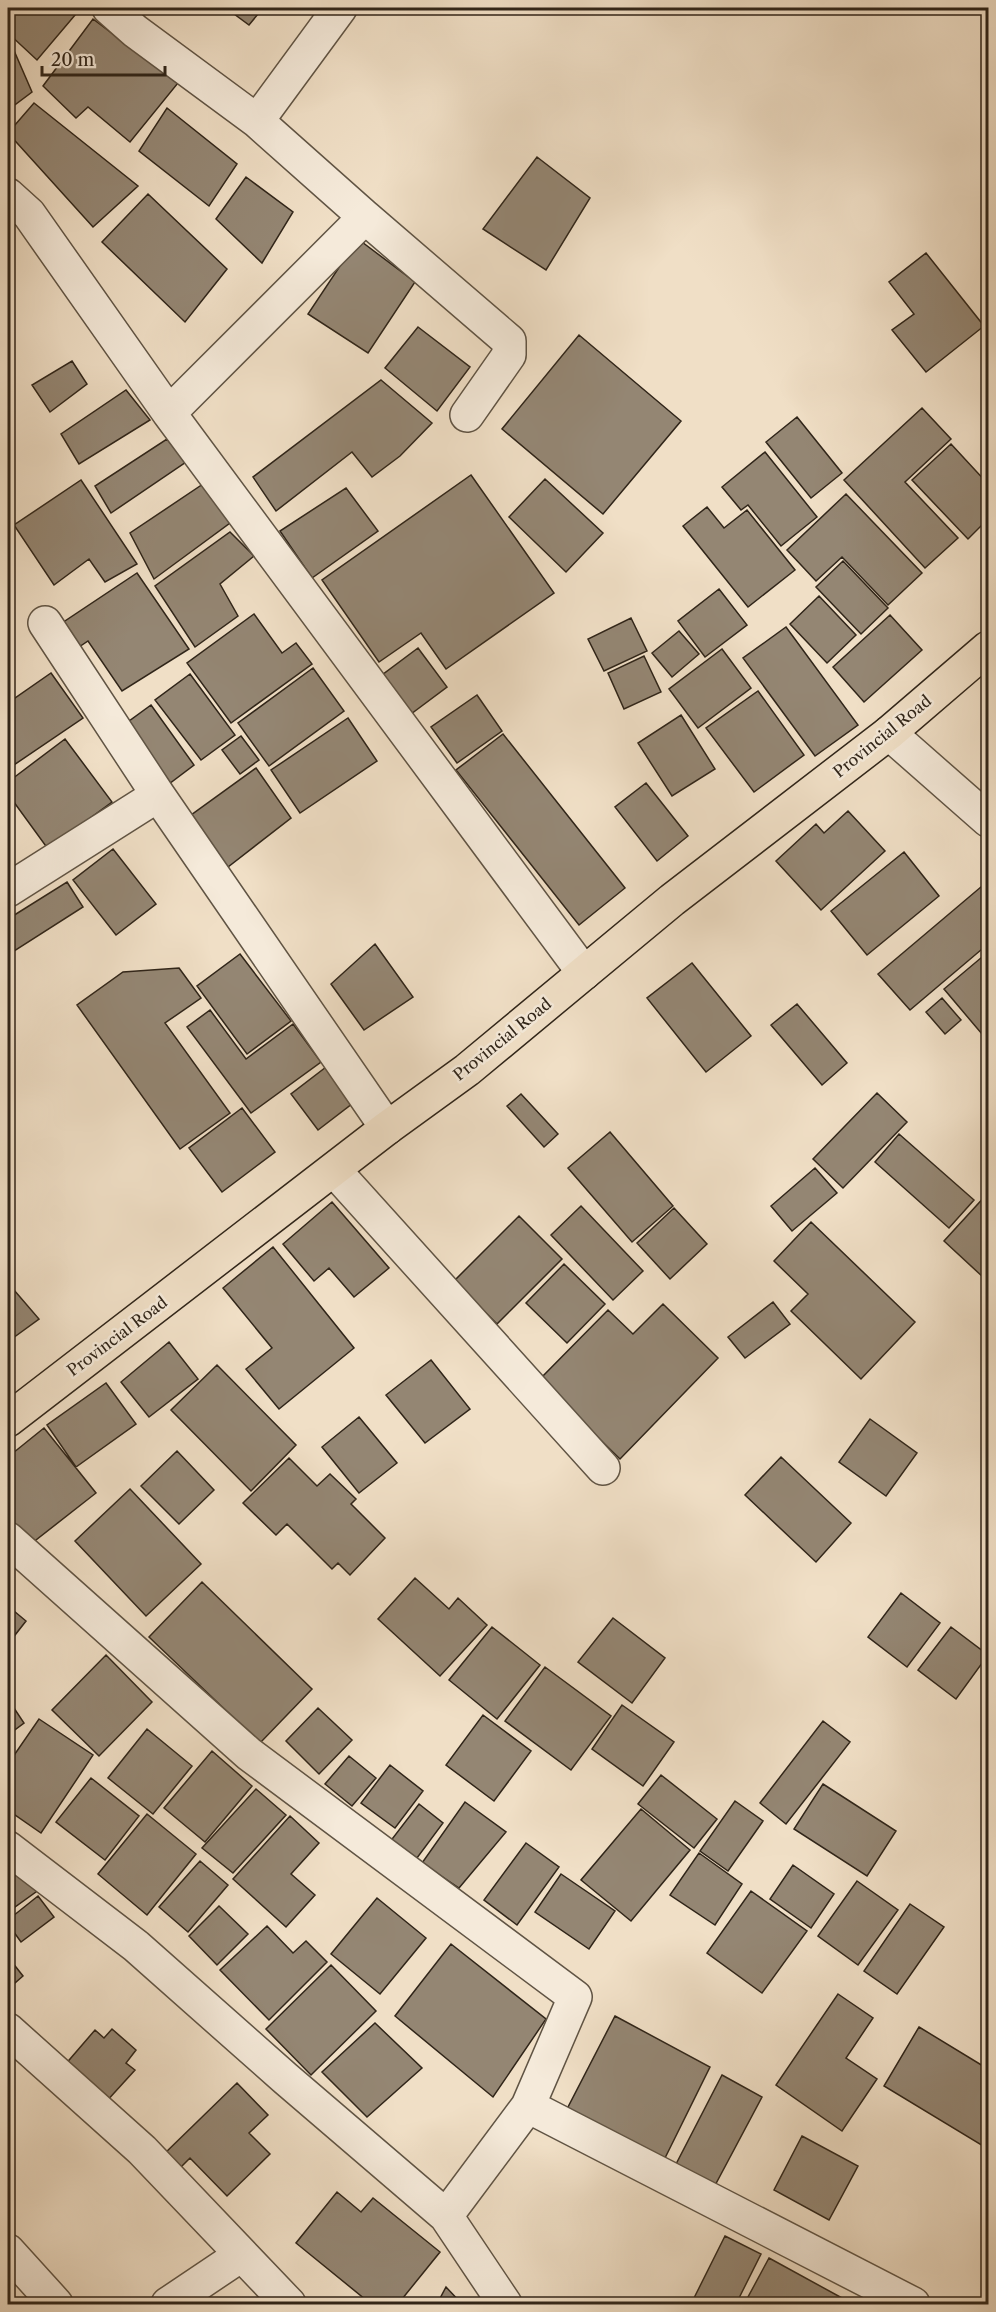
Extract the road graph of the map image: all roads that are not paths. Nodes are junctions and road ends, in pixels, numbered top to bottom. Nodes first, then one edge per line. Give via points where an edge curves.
1 (109, 8) edge
2 (340, 8) edge
3 (256, 121) junction
4 (8, 195) edge
5 (365, 217) junction
6 (169, 413) junction
7 (467, 415) dead end
8 (45, 623) dead end
9 (988, 648) edge
10 (889, 733) junction
11 (158, 795) junction
12 (988, 820) edge
13 (8, 890) edge
14 (584, 972) junction
15 (387, 1128) junction
16 (334, 1170) junction
17 (8, 1420) edge
18 (603, 1468) dead end
19 (8, 1539) edge
20 (8, 1848) edge
21 (8, 2030) edge
22 (528, 2106) junction
23 (446, 2216) junction
24 (8, 2251) edge
25 (242, 2255) junction
26 (56, 2304) edge
27 (168, 2304) edge
28 (289, 2304) edge
29 (505, 2304) edge
30 (913, 2304) edge

1 - 3 street
2 - 3 street
3 - 5 street
4 - 6 street via 29,214
5 - 6 street
5 - 7 street via 510,341 509,356
6 - 14 street
8 - 11 street
9 - 10 main road, Provincial Road
10 - 12 street
10 - 14 main road, Provincial Road
11 - 13 street
11 - 15 street
14 - 15 main road, Provincial Road via 467,1070
15 - 16 main road, Provincial Road
16 - 17 main road, Provincial Road
16 - 18 street
19 - 22 street via 249,1754 575,1997
20 - 23 street via 136,1946
21 - 25 street via 142,2150
22 - 23 street
22 - 30 street
23 - 29 street
24 - 26 street
25 - 27 street
25 - 28 street

